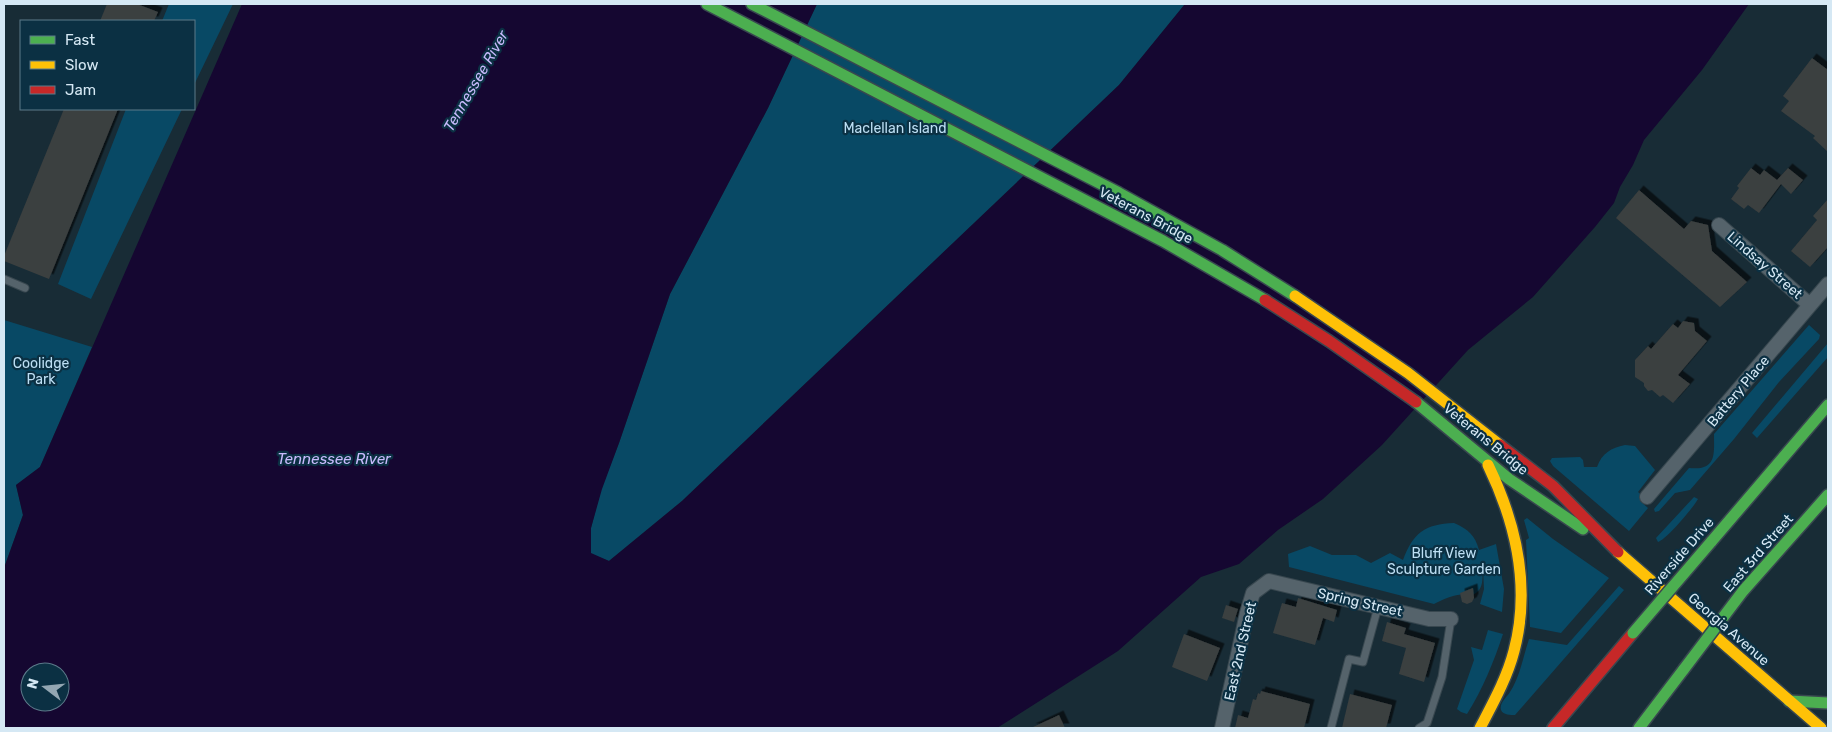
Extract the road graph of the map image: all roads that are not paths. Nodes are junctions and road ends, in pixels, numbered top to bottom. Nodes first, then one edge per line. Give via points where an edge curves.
1 (708, 4) edge
2 (752, 4) edge
3 (1719, 225) dead end
4 (4, 279) edge
5 (1828, 284) edge
6 (25, 288) dead end
7 (1810, 306) junction
8 (1828, 405) edge
9 (1484, 458) junction
10 (1553, 486) joint
11 (1828, 495) edge
12 (1647, 497) dead end
13 (1540, 502) joint
14 (1617, 551) junction
15 (1269, 581) joint
16 (1378, 607) junction
17 (1451, 619) joint
18 (1789, 701) junction
19 (1828, 703) edge
20 (1222, 728) edge
21 (1330, 728) edge
22 (1419, 728) edge
23 (1480, 728) edge
24 (1553, 728) edge
25 (1639, 728) edge
26 (1821, 728) edge

1 - 9 main road, Veterans Bridge via 1228,276 1358,360
2 - 10 main road, Veterans Bridge via 1119,193 1222,250 1316,309 1408,373
3 - 7 street, Lindsay Street
4 - 6 lane
5 - 7 street, Battery Place
7 - 12 street, Battery Place
8 - 24 main road, Riverside Drive, bridge
9 - 13 main road, Veterans Bridge
9 - 23 main road via 1500,487 1513,526 1521,604 1514,651
10 - 14 main road, Georgia Avenue
11 - 25 main road, East 3rd Street, bridge via 1820,510 1744,591
13 - 14 main road, Georgia Avenue
14 - 18 main road, Georgia Avenue
15 - 16 street, Spring Street
15 - 20 street, East 2nd Street via 1253,593
16 - 17 street, Spring Street via 1429,619
16 - 21 lane via 1363,662 1349,659
17 - 22 lane via 1442,677 1427,723
18 - 19 main road
18 - 26 main road, Georgia Avenue

